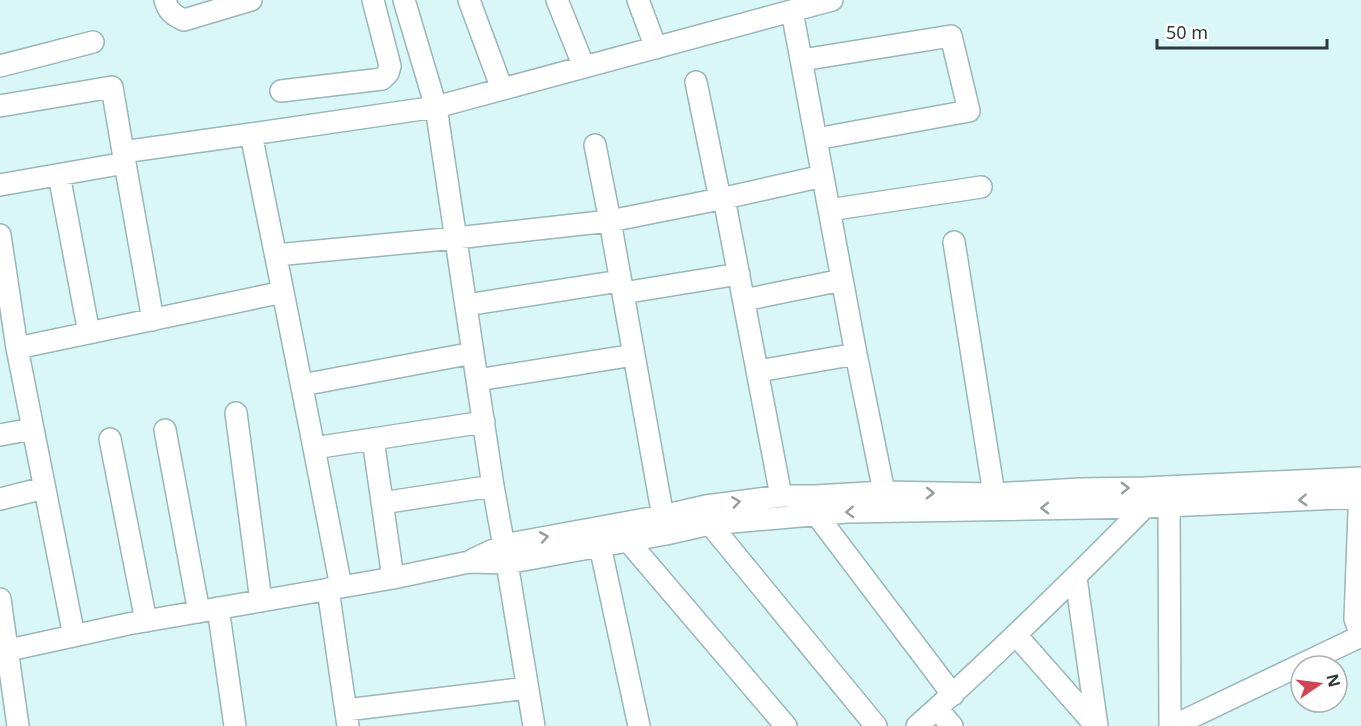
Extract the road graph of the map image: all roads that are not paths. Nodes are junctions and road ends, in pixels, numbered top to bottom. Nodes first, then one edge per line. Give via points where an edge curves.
1 (165, 0) edge
2 (251, 0) edge
3 (373, 0) edge
4 (404, 0) edge
5 (469, 0) edge
6 (557, 0) edge
7 (638, 0) edge
8 (832, 0) edge
9 (782, 8) edge
10 (93, 42) dead end
11 (656, 48) junction
12 (802, 60) junction
13 (0, 66) edge
14 (584, 67) junction
15 (696, 82) dead end
16 (502, 89) junction
17 (281, 91) dead end
18 (0, 106) edge
19 (436, 107) junction
20 (251, 135) junction
21 (816, 139) junction
22 (595, 145) dead end
23 (124, 158) junction
24 (59, 175) junction
25 (823, 176) junction
26 (0, 185) edge
27 (981, 187) dead end
28 (722, 199) junction
29 (830, 210) junction
30 (610, 220) junction
31 (0, 235) edge
32 (456, 238) junction
33 (954, 242) dead end
34 (276, 255) junction
35 (739, 274) junction
36 (842, 280) junction
37 (622, 287) junction
38 (283, 292) junction
39 (744, 300) junction
40 (5, 304) edge
41 (465, 304) junction
42 (153, 320) junction
43 (89, 333) junction
44 (17, 348) junction
45 (473, 352) junction
46 (856, 354) junction
47 (633, 355) junction
48 (758, 371) junction
49 (477, 380) junction
50 (302, 385) junction
51 (236, 413) dead end
52 (484, 422) junction
53 (33, 429) junction
54 (165, 430) dead end
55 (0, 435) edge
56 (110, 439) dead end
57 (373, 439) junction
58 (314, 448) junction
59 (493, 486) junction
60 (45, 488) junction
61 (1361, 488) edge
62 (884, 492) junction
63 (994, 494) junction
64 (781, 496) junction
65 (0, 499) edge
66 (382, 503) junction
67 (1169, 505) junction
68 (1145, 507) junction
69 (816, 514) junction
70 (710, 524) junction
71 (664, 525) junction
72 (628, 541) junction
73 (600, 546) junction
74 (506, 554) junction
75 (393, 578) junction
76 (1076, 578) junction
77 (334, 588) junction
78 (0, 599) edge
79 (261, 601) junction
80 (209, 610) junction
81 (146, 621) junction
82 (1016, 635) junction
83 (74, 636) junction
84 (1361, 636) edge
85 (4, 651) edge
86 (527, 688) junction
87 (953, 695) junction
88 (937, 709) junction
89 (347, 718) edge
90 (18, 726) edge
91 (235, 726) edge
92 (534, 726) edge
93 (639, 726) edge
94 (786, 726) edge
95 (876, 726) edge
96 (917, 726) edge
97 (952, 726) edge
98 (1097, 726) edge
99 (1171, 726) edge

1 - 2 street via 168,9 184,20
3 - 17 street via 390,66 382,79
4 - 19 street
5 - 16 street
6 - 14 street
7 - 11 street
8 - 9 street
9 - 11 street
9 - 12 street
10 - 13 street
11 - 14 street
12 - 21 street
12 - 21 street via 951,36 969,111
14 - 16 street
15 - 28 street
16 - 19 street
18 - 23 street via 112,87
19 - 20 street
19 - 32 street
20 - 23 street
20 - 34 street
21 - 25 street
22 - 30 street
23 - 24 street
23 - 42 street
24 - 26 street
24 - 43 street
25 - 28 street
25 - 29 street
27 - 29 street
28 - 30 street
28 - 35 street
29 - 36 street
30 - 32 street
30 - 37 street
31 - 40 street
32 - 34 street
32 - 41 street
33 - 63 street
34 - 38 street
35 - 37 street
35 - 39 street
36 - 39 street
36 - 46 street
37 - 41 street
37 - 47 street
38 - 42 street
38 - 50 street
39 - 48 street
40 - 44 street
41 - 45 street
42 - 43 street
43 - 44 street
44 - 53 street
45 - 49 street
45 - 50 street
46 - 48 street
46 - 62 street
47 - 49 street
47 - 71 street
48 - 64 street
49 - 52 street
50 - 58 street
51 - 79 street
52 - 57 street
52 - 59 street
53 - 55 street
53 - 60 street
54 - 80 street
56 - 81 street
57 - 58 street
57 - 66 street
58 - 77 street
59 - 66 street
59 - 74 street
60 - 65 street
60 - 83 street
63 -> 61 street via 1080,489
61 -> 67 street
61 - 84 street via 1355,619
62 -> 63 street
62 - 64 street
71 -> 64 street via 706,506
66 - 75 street
67 - 68 street
67 - 99 street
68 -> 69 street
68 - 76 street
69 - 70 street
69 - 87 street
70 - 71 street
70 - 95 street
71 - 72 street
74 -> 71 street
72 - 73 street
72 - 94 street
73 - 74 street
73 - 93 street
74 - 75 street
74 - 86 street
75 - 77 street
76 - 82 street
76 - 98 street
77 - 79 street
77 - 89 street
78 - 85 street
79 - 80 street
80 - 81 street
80 - 91 street
81 - 83 street
82 - 87 street
82 - 98 street
83 - 85 street
84 - 99 street
85 - 90 street
86 - 89 street
86 - 92 street
87 - 88 street
88 - 96 street
88 - 97 street

